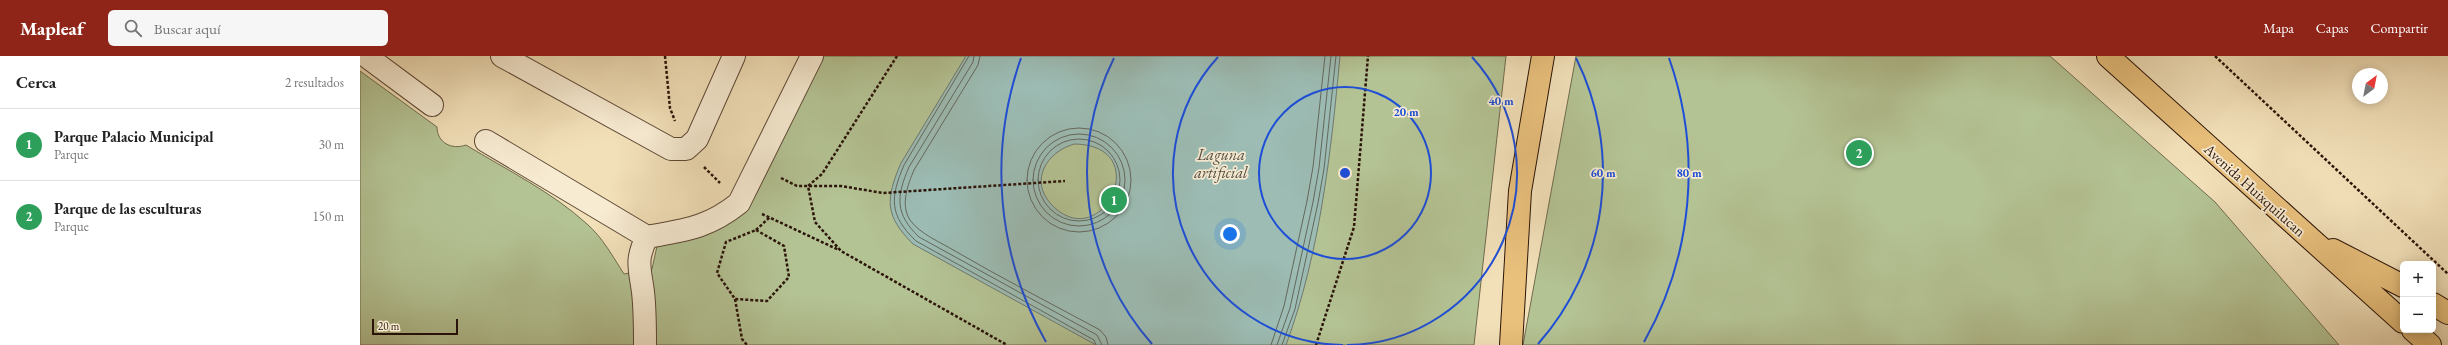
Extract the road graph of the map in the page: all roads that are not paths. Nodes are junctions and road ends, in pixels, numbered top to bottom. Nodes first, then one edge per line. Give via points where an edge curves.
1 (366, 56) edge
2 (502, 56) edge
3 (734, 56) edge
4 (812, 56) edge
5 (1543, 56) edge
6 (2108, 56) edge
7 (432, 105) dead end
8 (486, 141) dead end
9 (647, 237) junction
10 (2311, 240) junction
11 (2400, 284) edge
12 (2436, 306) edge
13 (2448, 313) edge
14 (2400, 319) edge
15 (2416, 333) edge
16 (645, 345) edge
17 (1511, 345) edge
18 (2430, 345) edge

1 - 7 lane
2 - 3 lane via 671,149 686,149 697,139
4 - 9 lane via 739,203 721,218 694,228
5 - 17 main road via 1520,191
6 - 10 main road, Avenida Huixquilucan
8 - 9 lane
9 - 16 lane via 640,249 638,267 643,291
10 - 11 main road
10 - 14 main road, Avenida Huixquilucan
12 - 13 main road
15 - 18 main road

